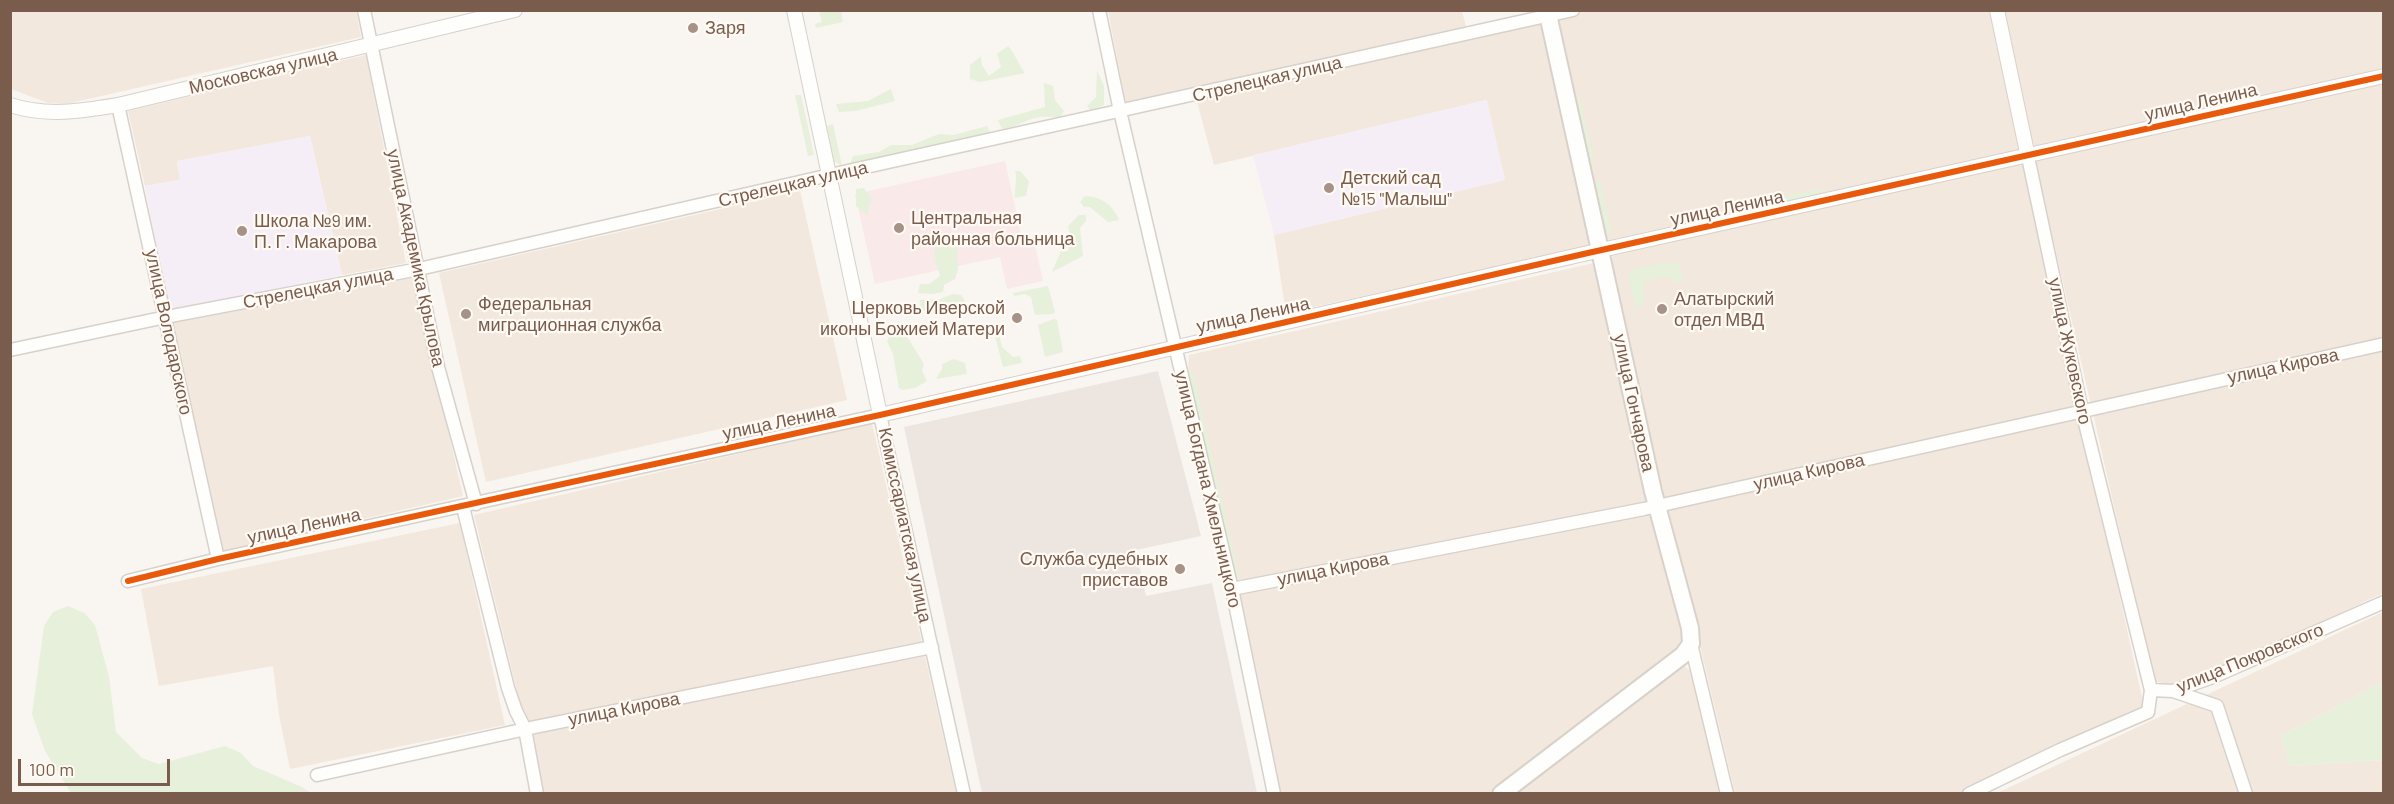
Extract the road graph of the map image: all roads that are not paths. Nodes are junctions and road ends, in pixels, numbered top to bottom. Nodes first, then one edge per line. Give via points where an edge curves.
1 (364, 10) edge
2 (515, 10) edge
3 (794, 10) edge
4 (1099, 10) edge
5 (1573, 10) edge
6 (1997, 10) edge
7 (1548, 13) edge
8 (372, 45) junction
9 (2384, 76) edge
10 (10, 105) edge
11 (118, 105) junction
12 (1120, 111) junction
13 (2028, 157) junction
14 (830, 176) junction
15 (1601, 250) junction
16 (419, 269) junction
17 (166, 317) junction
18 (2384, 344) edge
19 (1176, 347) junction
20 (10, 350) edge
21 (2082, 411) junction
22 (880, 415) junction
23 (469, 505) junction
24 (1657, 506) junction
25 (218, 559) junction
26 (128, 581) dead end
27 (1232, 589) junction
28 (2384, 602) edge
29 (1691, 644) junction
30 (932, 647) junction
31 (2151, 690) junction
32 (2173, 691) junction
33 (525, 729) junction
34 (317, 775) dead end
35 (537, 794) edge
36 (964, 794) edge
37 (1274, 794) edge
38 (1501, 794) edge
39 (1727, 794) edge
40 (1969, 794) edge
41 (2246, 794) edge

1 - 8 street, улица Академика Крылова
2 - 8 street, Московская улица
3 - 14 street, Комиссариатская улица
4 - 12 street, улица Богдана Хмельницкого
5 - 7 street, Стрелецкая улица
6 - 13 street, улица Жуковского
7 - 12 street, Стрелецкая улица
7 - 15 main road, улица Гончарова
8 - 11 street, Московская улица
8 - 16 street, улица Академика Крылова
9 - 13 street, улица Ленина
10 - 11 street, Московская улица via 48,112
11 - 17 street, улица Володарского
12 - 14 street, Стрелецкая улица
12 - 19 street, улица Богдана Хмельницкого
13 - 15 street, улица Ленина
13 - 21 street, улица Жуковского
14 - 16 street, Стрелецкая улица
14 - 22 street, Комиссариатская улица
15 - 19 street, улица Ленина
15 - 24 main road, улица Гончарова
16 - 17 street, Стрелецкая улица
16 - 23 street, улица Академика Крылова
17 - 20 street, Стрелецкая улица
17 - 25 street, улица Володарского
18 - 21 street, улица Кирова
19 - 22 street, улица Ленина
19 - 27 street, улица Богдана Хмельницкого
21 - 24 street, улица Кирова
21 - 31 street, улица Жуковского
22 - 23 street, улица Ленина
22 - 30 street, Комиссариатская улица
23 - 25 street, улица Ленина
23 - 33 street, улица Академика Крылова via 508,688
24 - 27 street, улица Кирова
24 - 29 main road, улица Гончарова
25 - 26 street, улица Ленина
27 - 37 street, улица Богдана Хмельницкого
28 - 32 street, улица Покровского
29 - 38 main road via 1683,655
29 - 39 street, улица Гончарова
30 - 33 street, улица Кирова
30 - 36 street, Комиссариатская улица
31 - 32 street, улица Покровского
31 - 40 street, улица Покровского via 2148,712
32 - 41 street via 2217,706
33 - 34 street, улица Кирова
33 - 35 street, улица Академика Крылова

